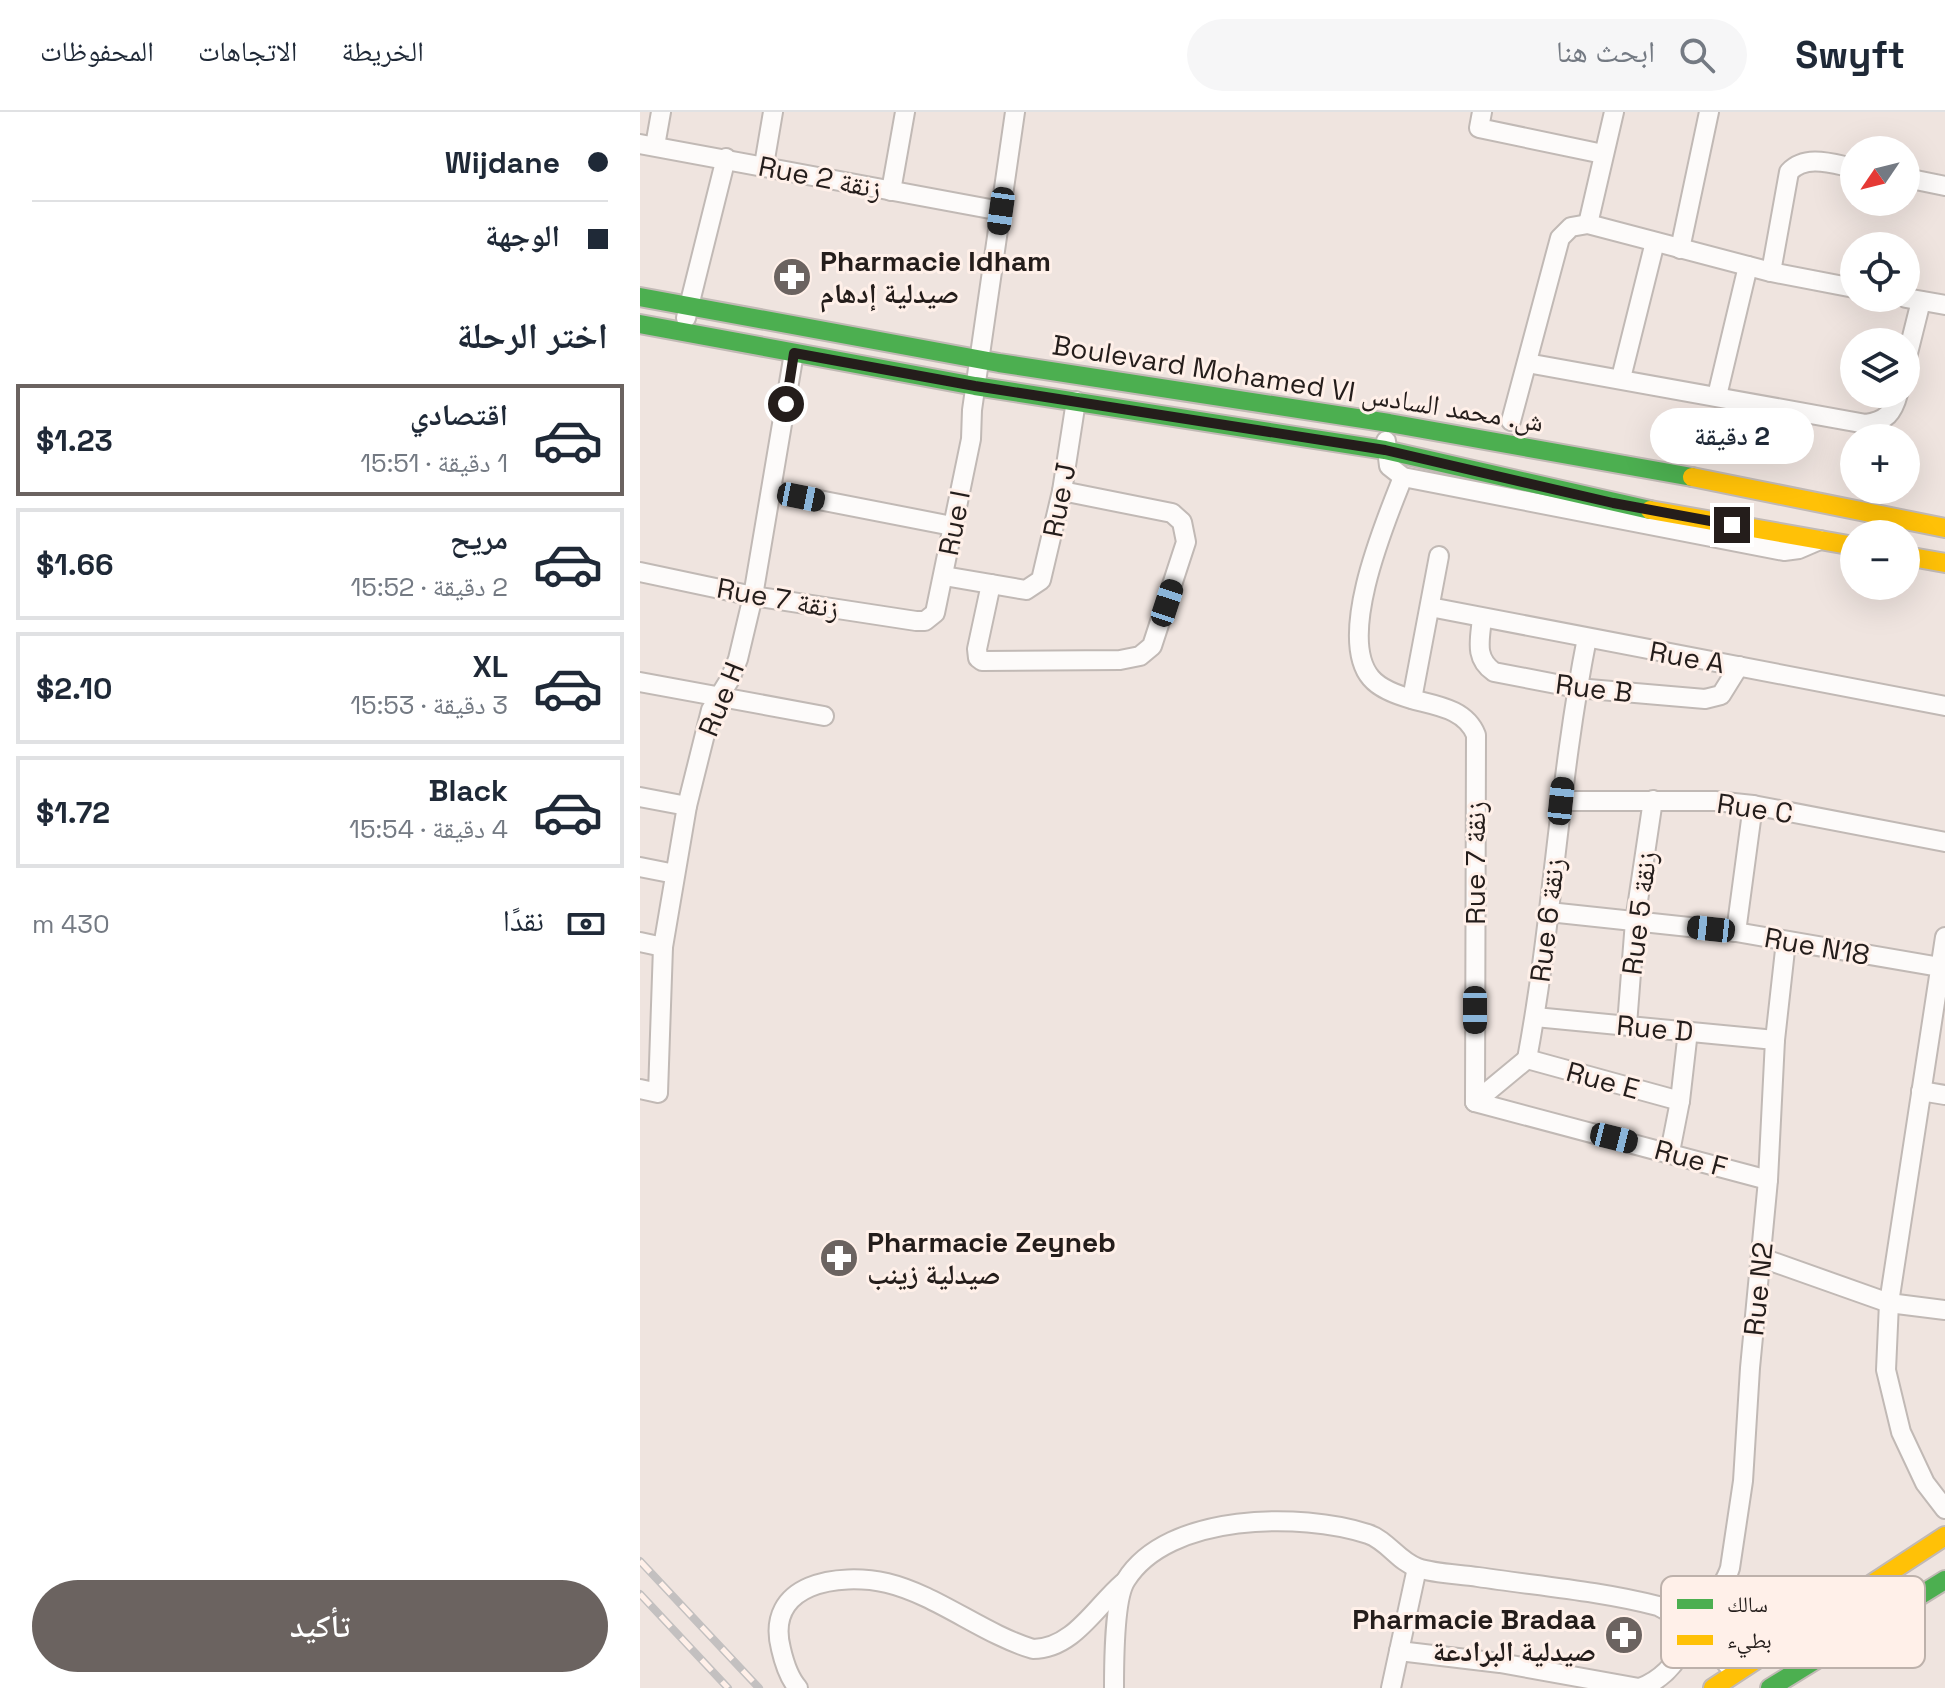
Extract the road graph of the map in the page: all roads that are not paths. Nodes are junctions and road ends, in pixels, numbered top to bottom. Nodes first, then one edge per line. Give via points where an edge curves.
1 (661, 112) edge
2 (773, 112) edge
3 (905, 112) edge
4 (1015, 112) edge
5 (1482, 112) edge
6 (1614, 112) edge
7 (1709, 112) edge
8 (648, 145) edge
9 (1603, 154) junction
10 (726, 158) junction
11 (764, 165) junction
12 (1840, 166) edge
13 (1920, 181) edge
14 (1945, 186) edge
15 (891, 191) junction
16 (1001, 211) junction
17 (1588, 224) junction
18 (1655, 242) junction
19 (1680, 249) junction
20 (1748, 266) junction
21 (1771, 272) junction
22 (1840, 285) edge
23 (640, 297) edge
24 (1920, 300) edge
25 (1945, 305) edge
26 (690, 306) junction
27 (640, 324) edge
28 (683, 332) junction
29 (794, 353) junction
30 (979, 358) junction
31 (1527, 363) junction
32 (1621, 378) junction
33 (975, 386) junction
34 (1717, 396) junction
35 (1076, 401) junction
36 (1894, 408) edge
37 (1511, 421) dead end
38 (1389, 423) junction
39 (1385, 450) junction
40 (1403, 477) junction
41 (773, 491) junction
42 (1062, 491) junction
43 (1611, 511) junction
44 (952, 526) junction
45 (1945, 528) edge
46 (1840, 544) edge
47 (1439, 556) dead end
48 (1920, 559) edge
49 (1945, 563) edge
50 (640, 572) edge
51 (944, 576) junction
52 (991, 584) junction
53 (753, 596) junction
54 (1430, 607) junction
55 (1482, 618) junction
56 (916, 621) joint
57 (1587, 638) junction
58 (1739, 666) junction
59 (640, 682) edge
60 (1577, 688) junction
61 (719, 696) junction
62 (1412, 699) junction
63 (1945, 706) edge
64 (824, 716) dead end
65 (640, 797) edge
66 (1653, 800) junction
67 (1561, 801) junction
68 (1753, 805) junction
69 (687, 806) junction
70 (1945, 842) edge
71 (640, 867) edge
72 (675, 874) junction
73 (1549, 912) junction
74 (1635, 921) junction
75 (1736, 932) junction
76 (1945, 937) edge
77 (1786, 941) junction
78 (640, 942) edge
79 (663, 947) junction
80 (1944, 967) edge
81 (1535, 1017) junction
82 (1627, 1025) junction
83 (1688, 1031) junction
84 (1775, 1040) junction
85 (1527, 1059) junction
86 (649, 1091) edge
87 (1921, 1091) junction
88 (1945, 1095) edge
89 (1680, 1101) junction
90 (1475, 1102) junction
91 (1670, 1152) junction
92 (1768, 1180) junction
93 (1762, 1258) junction
94 (1889, 1303) junction
95 (1945, 1310) edge
96 (1945, 1509) edge
97 (1945, 1536) edge
98 (1417, 1568) junction
99 (1728, 1576) edge
100 (1883, 1576) edge
101 (1945, 1580) edge
102 (1123, 1583) junction
103 (1925, 1592) edge
104 (1661, 1608) edge
105 (1399, 1651) junction
106 (1670, 1668) edge
107 (1730, 1668) edge
108 (1740, 1668) edge
109 (1802, 1668) edge
110 (1734, 1672) junction
111 (798, 1688) edge
112 (1114, 1688) edge
113 (1391, 1688) edge
114 (1640, 1688) edge
115 (1713, 1688) edge
116 (1770, 1688) edge

1 - 8 street
2 - 11 street
3 - 15 street
4 - 16 street, Rue I
5 - 9 street via 1479,128
6 - 9 street
7 - 19 street
8 - 10 street, Rue 2 زنقة
9 - 17 street
10 - 11 street, Rue 2 زنقة
10 - 26 street
11 - 15 street, Rue 2 زنقة
12 - 21 street via 1802,162 1789,172
13 - 14 street
15 - 16 street, Rue 2 زنقة
16 - 30 street, Rue I
17 - 18 street
17 - 31 street via 1571,227 1560,238
18 - 19 street
18 - 32 street
19 - 20 street
20 - 21 street
20 - 34 street
21 - 22 street
23 - 26 main road, Boulevard Mohamed VI ش. محمد السادس
24 - 25 street
26 - 28 street
26 - 30 main road, Boulevard Mohamed VI ش. محمد السادس
27 - 28 main road, Boulevard Mohamed VI ش. محمد السادس
28 - 29 main road, Boulevard Mohamed VI ش. محمد السادس
29 - 33 main road, Boulevard Mohamed VI ش. محمد السادس
29 - 41 street, Rue H
30 - 33 street, Rue I
30 - 38 main road, Boulevard Mohamed VI ش. محمد السادس
31 - 32 street
31 - 37 street
32 - 34 street
33 - 35 main road, Boulevard Mohamed VI ش. محمد السادس
33 - 44 street, Rue I via 971,439
34 - 36 street via 1866,424 1888,417
35 - 39 main road, Boulevard Mohamed VI ش. محمد السادس
35 - 42 street, Rue J
38 - 39 street
38 - 45 main road, Boulevard Mohamed VI ش. محمد السادس
39 - 40 street via 1389,466
39 - 43 main road, Boulevard Mohamed VI ش. محمد السادس
40 - 43 street
40 - 62 street, Rue 7 زنقة via 1369,565 1360,650 1364,668 1380,687
41 - 44 street
41 - 53 street, Rue H
42 - 52 street, Rue J via 1038,584 1026,590
42 - 52 street via 1172,513 1182,522 1186,542 1152,646 1140,656 1120,660 982,661 977,649
43 - 46 main road, Boulevard Mohamed VI ش. محمد السادس via 1731,533
44 - 51 street, Rue I
47 - 54 street
48 - 49 main road
50 - 53 street, Rue 7 زنقة
51 - 52 street
51 - 56 street, Rue I via 935,613
53 - 56 street, Rue 7 زنقة
53 - 61 street, Rue H via 738,659
54 - 55 street, Rue A
54 - 62 street
55 - 57 street, Rue A
55 - 60 street, Rue B via 1479,656 1485,666
57 - 58 street, Rue A
57 - 60 street, Rue 6 زنقة
58 - 60 street, Rue B via 1721,695 1705,699
58 - 63 street, Rue A
59 - 61 street
60 - 67 street, Rue 6 زنقة
61 - 64 street
61 - 69 street, Rue H
62 - 90 street, Rue 7 زنقة via 1444,706 1460,715 1476,735
65 - 69 street
66 - 67 street, Rue C
66 - 68 street, Rue C
66 - 74 street, Rue 5 زنقة
67 - 73 street, Rue 6 زنقة
68 - 70 street, Rue C
68 - 75 street
69 - 72 street, Rue H
71 - 72 street
72 - 79 street, Rue H
73 - 74 street, Rue N18
73 - 81 street, Rue 6 زنقة
74 - 75 street, Rue N18
74 - 82 street, Rue 5 زنقة
75 - 77 street, Rue N18
76 - 80 street
77 - 80 street, Rue N18
77 - 84 street, Rue N2
78 - 79 street
79 - 86 street, Rue H
80 - 87 street
81 - 82 street, Rue D
81 - 85 street, Rue 6 زنقة
82 - 83 street, Rue D
83 - 84 street, Rue D
83 - 89 street
84 - 92 street, Rue N2
85 - 89 street, Rue E
85 - 90 street
87 - 88 street
87 - 94 street
89 - 91 street
90 - 91 street, Rue F
91 - 92 street, Rue F
92 - 93 street, Rue N2
93 - 94 street
93 - 99 street, Rue N2 via 1743,1481
94 - 95 street
94 - 96 street via 1890,1396 1925,1483
97 - 100 main road
98 - 102 street via 1372,1535 1324,1523 1257,1521 1154,1549
98 - 104 street
98 - 105 street
101 - 103 main road
102 - 111 street via 1066,1638 1033,1649 887,1583 817,1583 791,1598 778,1635
102 - 112 street
105 - 113 street
105 - 114 street
106 - 114 street, Rue N2
107 - 110 street
108 - 110 main road
109 - 116 main road
110 - 115 main road

